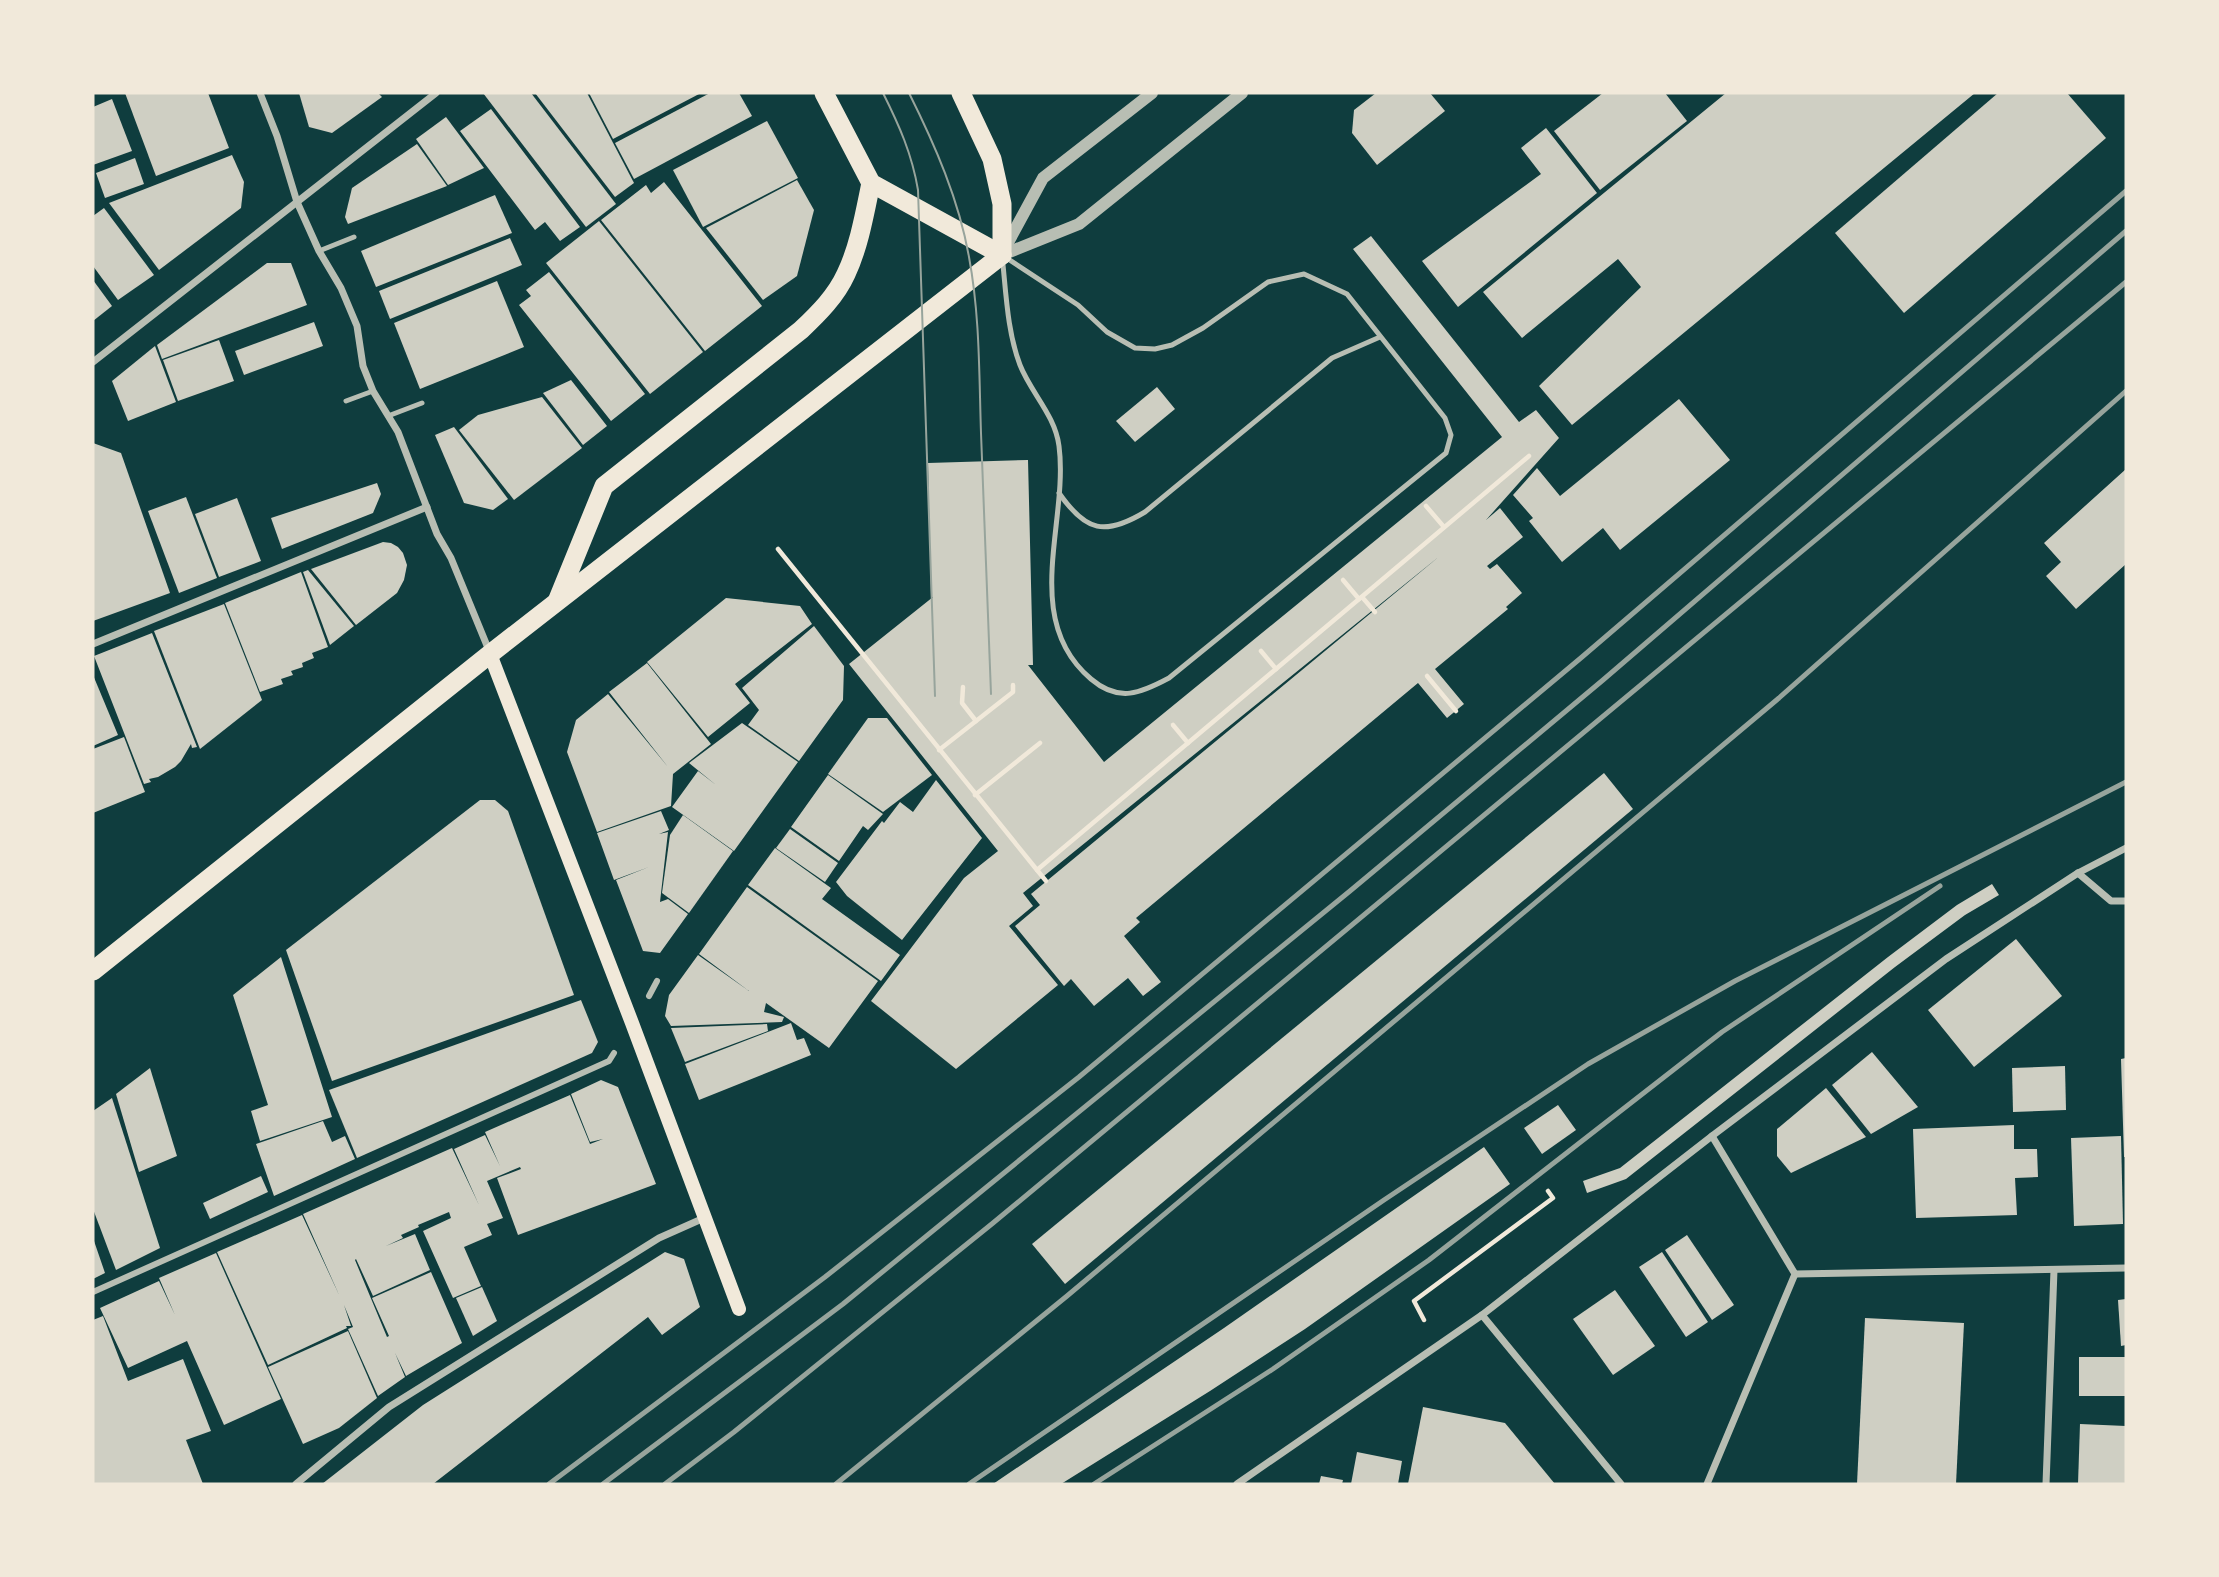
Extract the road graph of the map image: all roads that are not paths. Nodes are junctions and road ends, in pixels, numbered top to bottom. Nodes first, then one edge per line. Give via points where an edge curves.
1 (260, 93) edge
2 (436, 93) edge
3 (824, 93) edge
4 (961, 93) edge
5 (1152, 93) edge
6 (1242, 93) edge
7 (871, 183) junction
8 (298, 202) junction
9 (354, 237) dead end
10 (319, 251) junction
11 (1002, 255) junction
12 (1380, 337) junction
13 (93, 362) edge
14 (373, 391) junction
15 (346, 401) dead end
16 (422, 403) dead end
17 (388, 416) junction
18 (1059, 493) junction
19 (427, 507) junction
20 (558, 600) junction
21 (93, 644) edge
22 (490, 654) junction
23 (2126, 848) edge
24 (2078, 873) junction
25 (2126, 901) edge
26 (93, 971) edge
27 (657, 981) dead end
28 (649, 996) dead end
29 (614, 1053) dead end
30 (1712, 1136) junction
31 (704, 1218) junction
32 (2126, 1268) edge
33 (2054, 1270) junction
34 (1795, 1273) junction
35 (93, 1292) edge
36 (738, 1309) dead end
37 (1482, 1315) junction
38 (296, 1484) edge
39 (1237, 1484) edge
40 (1621, 1484) edge
41 (1707, 1484) edge
42 (2046, 1484) edge

1 - 8 street
2 - 8 street
3 - 7 highway
4 - 11 highway via 992,159 1002,204
5 - 11 street via 1042,178
6 - 11 street via 1079,224
7 - 11 highway
7 - 20 highway via 853,259 826,305 801,330 604,485
8 - 10 street
8 - 13 street
9 - 10 lane
10 - 14 street via 357,326 363,366
11 - 12 lane via 1135,348 1172,345 1268,282 1304,274 1347,294
11 - 18 lane via 1014,349 1057,436
11 - 20 highway
12 - 18 lane via 1332,358 1145,512 1123,525 1101,528 1086,522
12 - 18 lane via 1445,418 1451,435 1446,453 1169,678 1142,692 1118,693 1096,683 1063,642 1052,602 1051,576
14 - 15 lane
14 - 17 street
16 - 17 lane
17 - 19 street
19 - 21 street
19 - 22 street
20 - 22 highway
22 - 26 highway
22 - 31 main road
23 - 24 street
24 - 25 street via 2111,901
24 - 30 street via 1946,959
27 - 28 street
29 - 35 street via 609,1061
30 - 34 street
30 - 37 street
31 - 36 main road
31 - 38 street via 659,1238 389,1407
32 - 33 street
33 - 34 street
33 - 42 street
34 - 41 street
37 - 39 street
37 - 40 street

